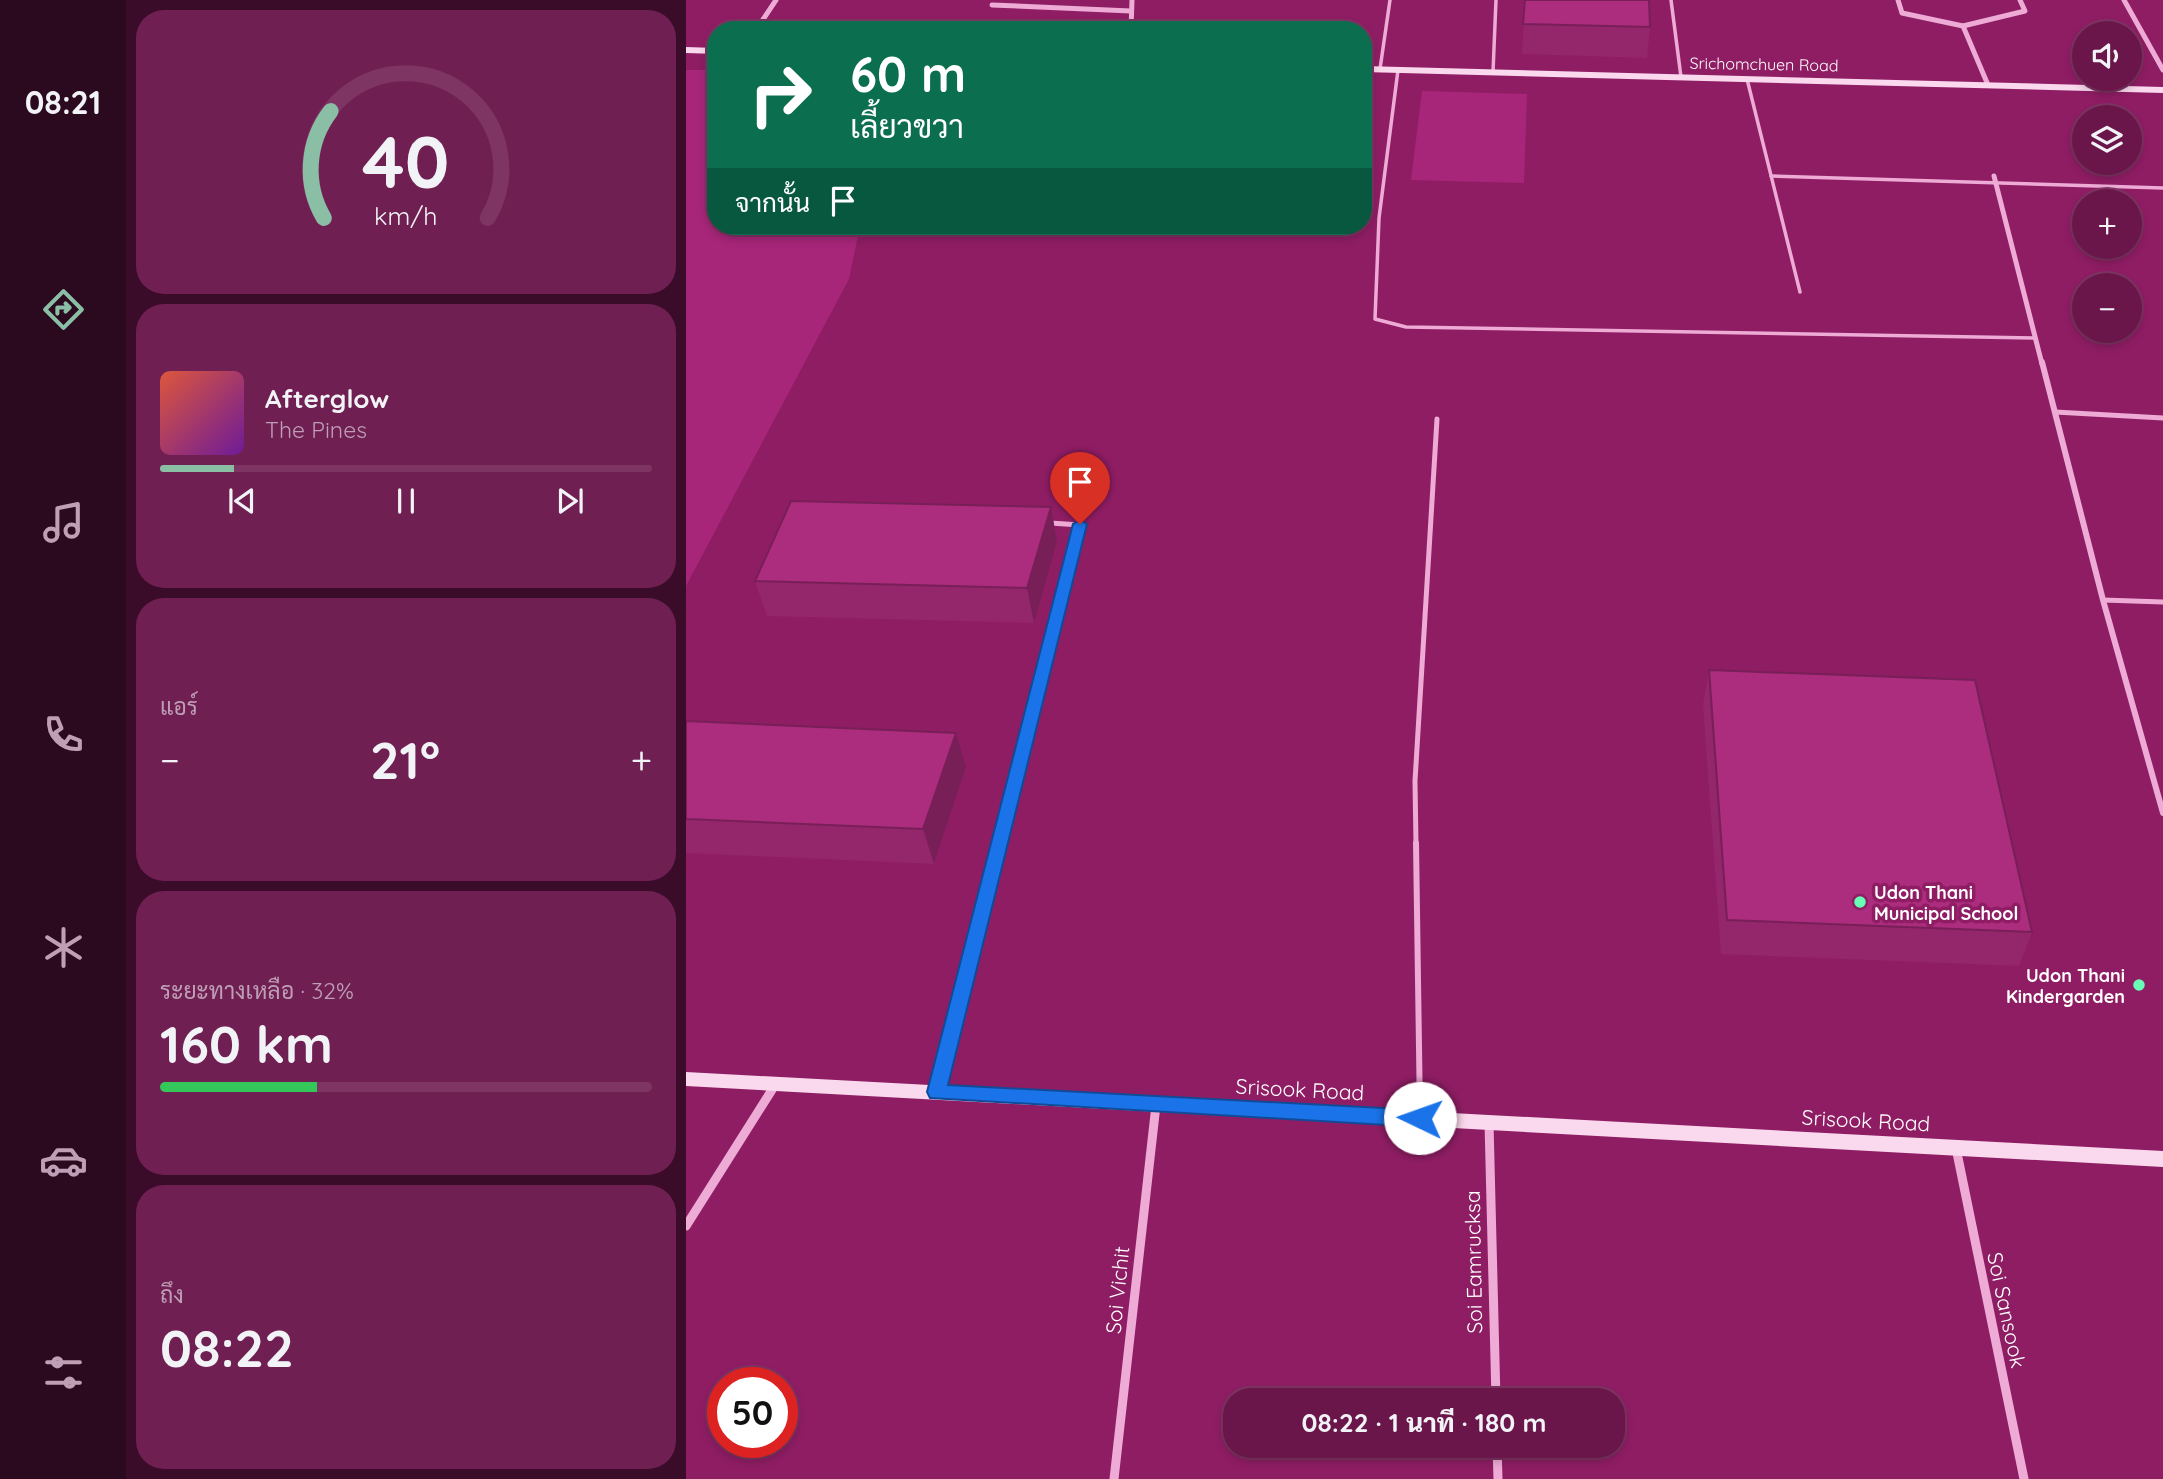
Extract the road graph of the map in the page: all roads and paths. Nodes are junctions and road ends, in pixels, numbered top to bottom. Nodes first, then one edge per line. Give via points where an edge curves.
1 (776, 0) edge
2 (1132, 0) edge
3 (1390, 0) edge
4 (1496, 0) edge
5 (1671, 0) edge
6 (1898, 0) edge
7 (2020, 0) edge
8 (2124, 0) edge
9 (992, 5) dead end
10 (1132, 11) junction
11 (762, 21) edge
12 (1131, 21) edge
13 (1963, 26) junction
14 (686, 50) edge
15 (707, 51) edge
16 (1372, 69) edge
17 (1380, 69) junction
18 (1398, 69) junction
19 (2163, 70) edge
20 (1493, 72) junction
21 (1681, 77) junction
22 (1747, 79) junction
23 (1988, 85) junction
24 (2163, 90) edge
25 (1771, 176) junction
26 (1995, 179) junction
27 (2163, 188) edge
28 (1800, 292) dead end
29 (2035, 338) junction
30 (2055, 412) junction
31 (2163, 418) edge
32 (1437, 419) dead end
33 (1039, 523) edge
34 (2103, 600) junction
35 (2163, 603) edge
36 (2163, 813) edge
37 (686, 1079) edge
38 (776, 1084) junction
39 (937, 1092) junction
40 (1156, 1105) junction
41 (1420, 1118) junction
42 (1489, 1123) junction
43 (1956, 1148) junction
44 (2163, 1159) edge
45 (686, 1226) edge
46 (1496, 1388) edge
47 (1497, 1458) edge
48 (1114, 1479) edge
49 (1498, 1479) edge
50 (2024, 1479) edge

1 - 11 street
2 - 10 street
3 - 17 lane
4 - 20 lane
5 - 21 lane
6 - 13 street via 1902,13
7 - 13 street via 2025,11
8 - 19 street
9 - 10 street
10 - 12 street
13 - 23 street
14 - 15 street
16 - 17 street, Srichomchuen Road
17 - 18 street, Srichomchuen Road
18 - 20 street, Srichomchuen Road
18 - 29 lane via 1379,218 1375,319 1406,327
20 - 21 street, Srichomchuen Road
21 - 22 street, Srichomchuen Road
22 - 23 street, Srichomchuen Road
22 - 25 lane
23 - 24 street, Srichomchuen Road
25 - 26 lane
25 - 28 lane
26 - 27 lane
26 - 29 street
29 - 30 street
30 - 31 lane
30 - 34 street
32 - 41 lane via 1415,780
33 - 39 lane via 1080,524
34 - 35 lane
34 - 36 street
37 - 38 street, Srisook Road
38 - 39 street, Srisook Road
38 - 45 street
39 - 40 street, Srisook Road
40 - 41 street, Srisook Road
40 - 48 street, Soi Vichit
41 - 42 street, Srisook Road
42 - 43 street, Srisook Road
42 - 46 street, Soi Eamrucksa
43 - 44 street, Srisook Road
43 - 50 street, Soi Sansook
47 - 49 street

